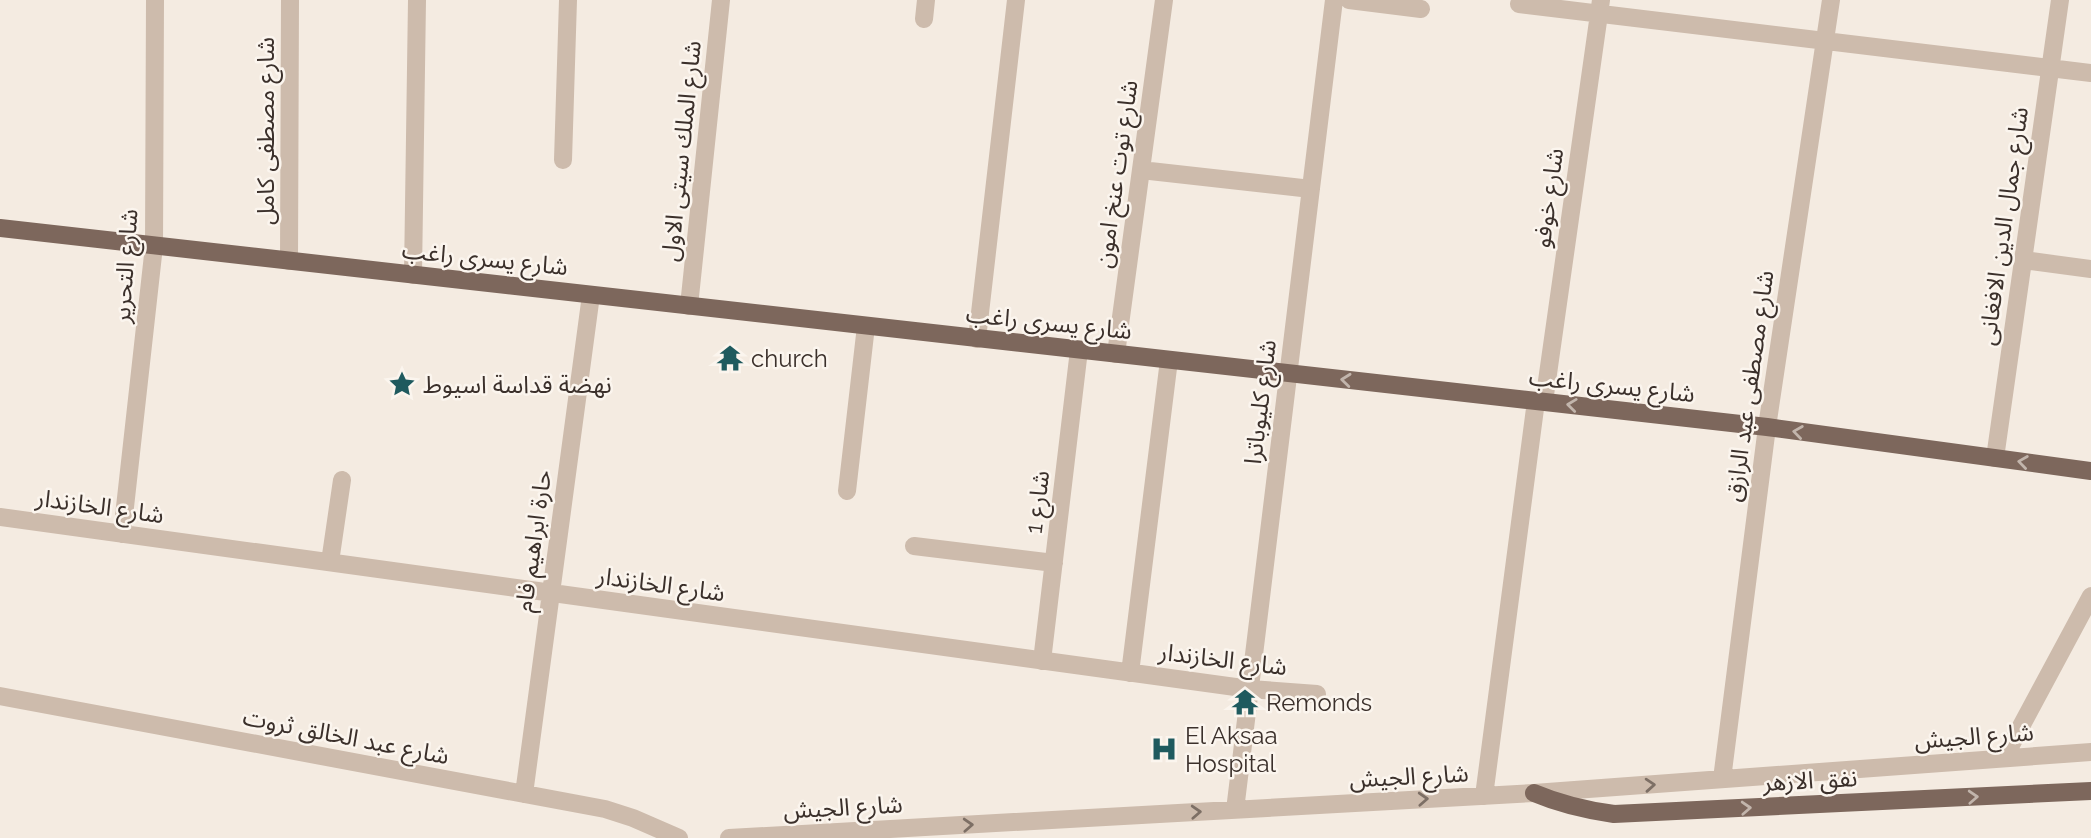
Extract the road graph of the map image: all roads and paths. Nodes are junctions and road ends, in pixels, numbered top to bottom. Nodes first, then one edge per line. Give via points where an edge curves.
1 (155, 0) edge
2 (290, 0) edge
3 (416, 0) edge
4 (568, 0) edge
5 (722, 0) edge
6 (926, 0) edge
7 (1016, 0) edge
8 (1164, 0) edge
9 (1334, 0) edge
10 (1349, 0) edge
11 (1831, 0) edge
12 (2060, 0) edge
13 (1519, 4) dead end
14 (1600, 7) edge
15 (1421, 9) dead end
16 (924, 19) dead end
17 (1825, 41) junction
18 (2050, 68) junction
19 (2091, 74) edge
20 (563, 160) dead end
21 (1141, 170) junction
22 (1311, 189) junction
23 (0, 228) edge
24 (154, 246) junction
25 (2023, 260) junction
26 (289, 261) junction
27 (2091, 269) edge
28 (413, 275) junction
29 (590, 295) junction
30 (689, 306) junction
31 (866, 326) junction
32 (978, 338) junction
33 (1080, 350) junction
34 (1116, 354) junction
35 (1169, 360) junction
36 (1288, 373) junction
37 (1540, 402) junction
38 (1767, 428) junction
39 (1995, 458) junction
40 (2091, 471) edge
41 (342, 480) dead end
42 (848, 491) dead end
43 (0, 517) edge
44 (122, 534) junction
45 (914, 547) dead end
46 (330, 562) junction
47 (1054, 563) junction
48 (551, 593) junction
49 (2091, 596) edge
50 (1042, 661) junction
51 (1130, 673) junction
52 (1250, 689) junction
53 (1317, 694) dead end
54 (0, 696) edge
55 (2091, 752) edge
56 (2004, 758) junction
57 (1722, 779) junction
58 (2091, 791) edge
59 (1534, 793) junction
60 (524, 794) junction
61 (1484, 796) junction
62 (1235, 810) junction
63 (679, 838) edge
64 (729, 838) edge

1 - 24 street, شارع التحرير
2 - 26 street, شارع مصطفى كامل
3 - 28 street
4 - 20 street
5 - 30 street, شارع الملك سيتى الاول
6 - 16 street
7 - 32 street
8 - 21 street, شارع توت عنخ امون
9 - 22 street, شارع كليوباترا
10 - 15 street
11 - 17 street, شارع مصطفى عبد الرازق
12 - 18 street, شارع جمال الدين الافغانى
13 - 14 street
14 - 17 street
14 - 37 street, شارع خوفو
17 - 18 street
17 - 38 street, شارع مصطفى عبد الرازق
18 - 19 street
18 - 25 street, شارع جمال الدين الافغانى
21 - 22 street
21 - 34 street, شارع توت عنخ امون
22 - 36 street, شارع كليوباترا
23 - 24 main road, شارع يسرى راغب
24 - 26 main road, شارع يسرى راغب
24 - 44 street, شارع التحرير
25 - 27 street
25 - 39 street, شارع جمال الدين الافغانى
26 - 28 main road, شارع يسرى راغب
28 - 29 main road, شارع يسرى راغب
29 - 30 main road, شارع يسرى راغب
29 - 48 street, حارة ابراهيم فام
30 - 31 main road, شارع يسرى راغب
31 - 32 main road, شارع يسرى راغب
31 - 42 street
32 - 33 main road, شارع يسرى راغب
33 - 34 main road, شارع يسرى راغب
33 - 47 street, شارع 1
34 - 35 main road, شارع يسرى راغب
35 - 36 main road, شارع يسرى راغب
35 - 51 street
37 -> 36 main road, شارع يسرى راغب
36 - 52 street, شارع كليوباترا
38 -> 37 main road, شارع يسرى راغب
37 - 61 street, شارع خوفو
39 -> 38 main road, شارع يسرى راغب
38 - 57 street, شارع مصطفى عبد الرازق
40 -> 39 main road, شارع يسرى راغب
41 - 46 street
43 - 44 street, شارع الخازندار
44 - 46 street, شارع الخازندار
45 - 47 street
46 - 48 street, شارع الخازندار
47 - 50 street, شارع 1
48 - 50 street, شارع الخازندار
48 - 60 street, حارة ابراهيم فام
49 - 56 street
50 - 51 street, شارع الخازندار
51 - 52 street, شارع الخازندار
52 - 53 street, شارع الخازندار
52 - 62 street, شارع كليوباترا
54 - 60 street, شارع عبد الخالق ثروت
55 - 56 street, شارع الجيش
56 - 57 street, شارع الجيش
59 -> 57 street, شارع الجيش
59 -> 58 main road, نفق الازهر via 1586,811 1614,814
59 - 61 street, شارع الجيش
60 - 63 street, شارع عبد الخالق ثروت via 605,809
62 -> 61 street, شارع الجيش
64 -> 62 street, شارع الجيش

